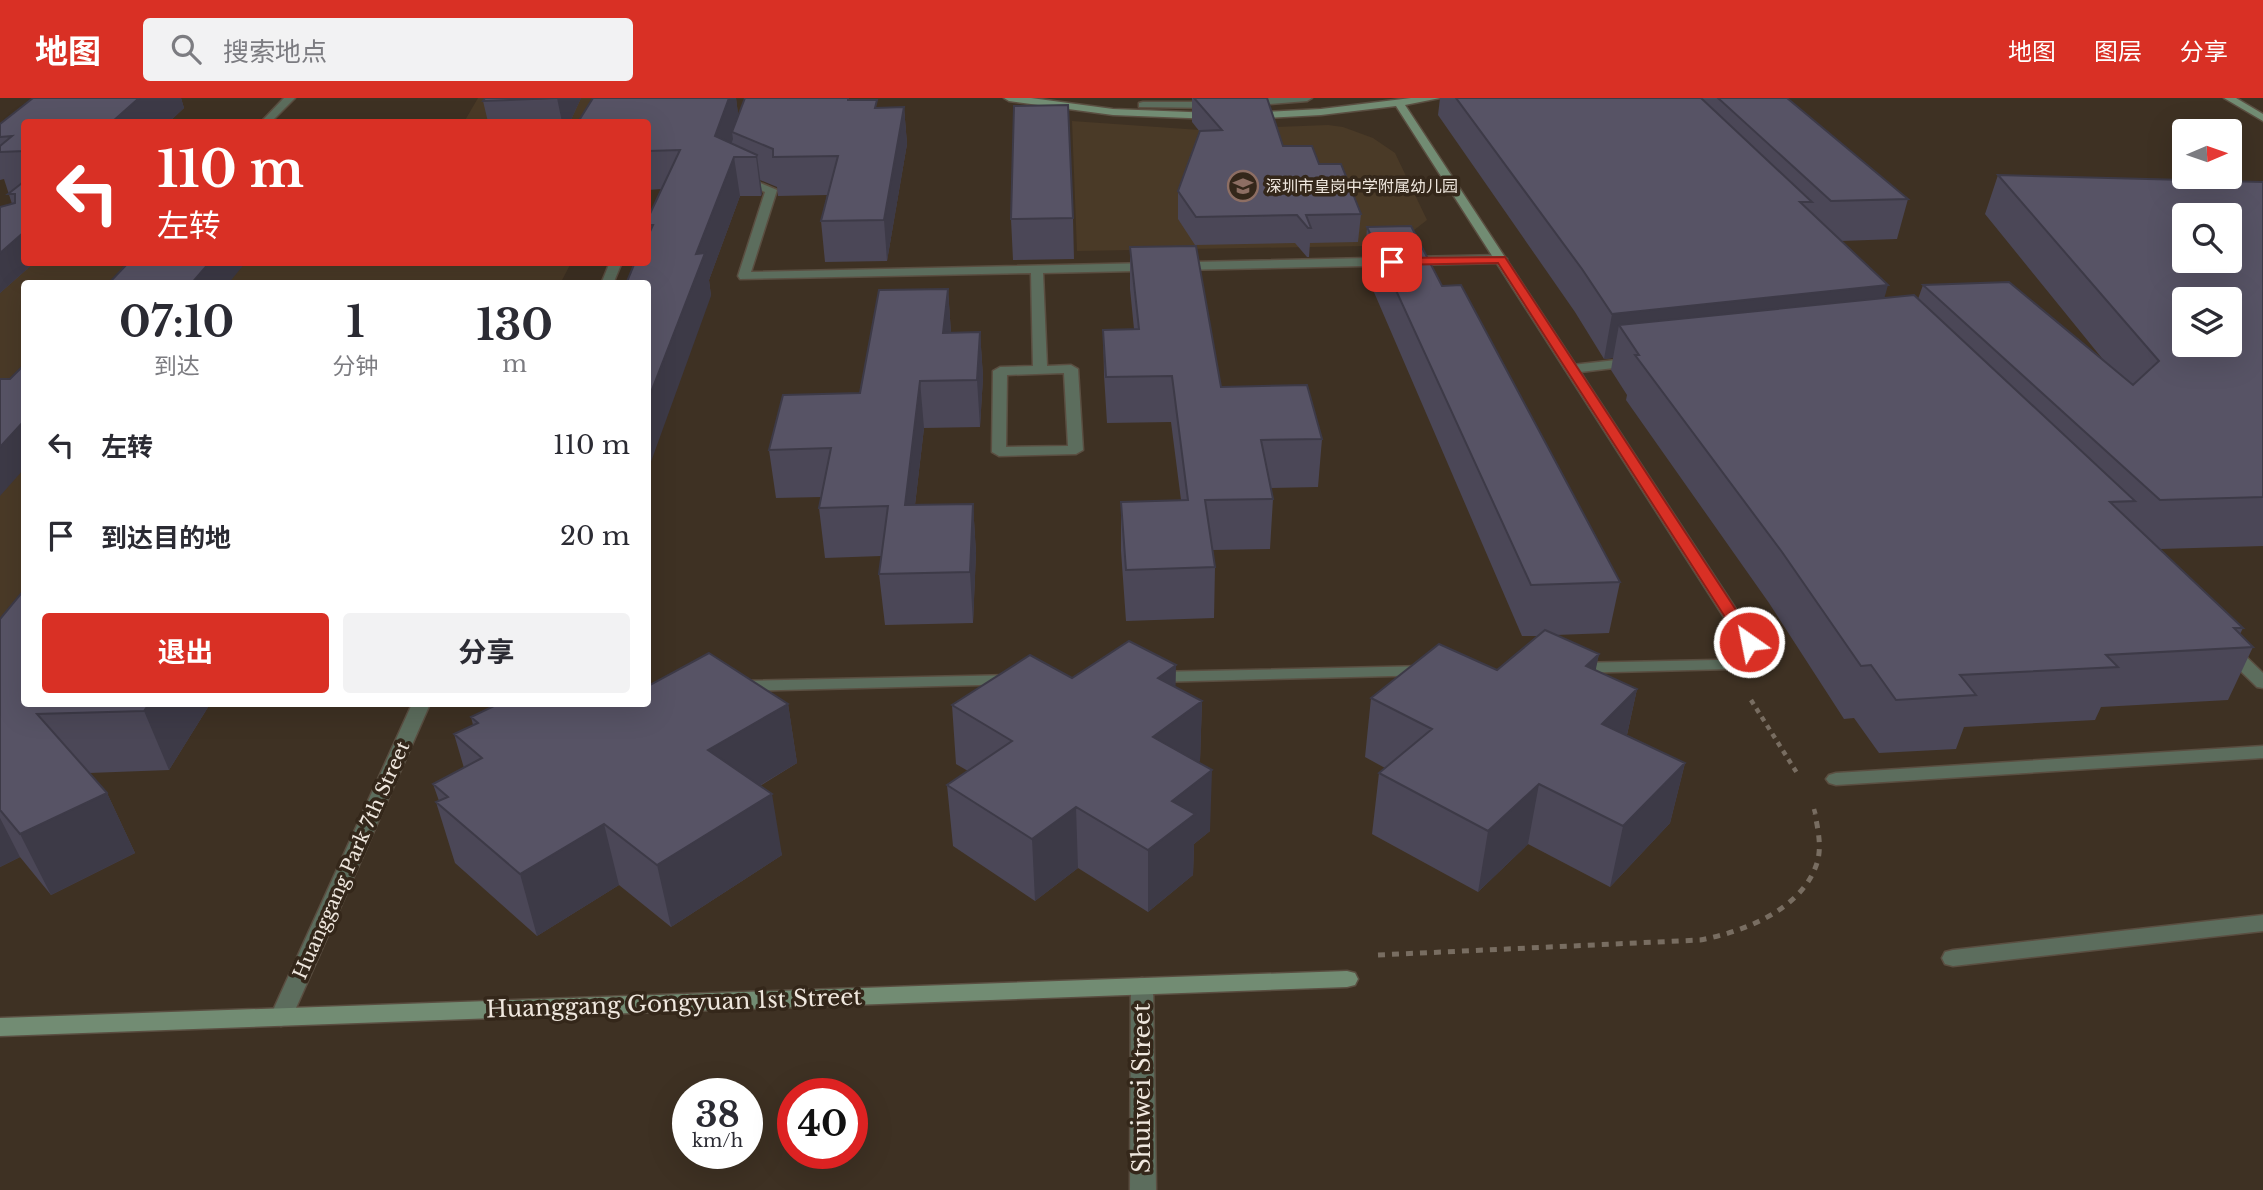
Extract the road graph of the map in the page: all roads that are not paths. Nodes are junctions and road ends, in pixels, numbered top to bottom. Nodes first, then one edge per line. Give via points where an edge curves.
1 (290, 98) edge
2 (1009, 98) edge
3 (1307, 98) edge
4 (1435, 98) edge
5 (2229, 98) edge
6 (1400, 104) junction
7 (1143, 105) dead end
8 (1230, 116) edge
9 (1244, 116) edge
10 (2263, 118) edge
11 (269, 119) edge
12 (727, 173) edge
13 (1501, 259) junction
14 (1037, 270) junction
15 (1642, 362) edge
16 (1572, 369) junction
17 (1040, 370) junction
18 (2223, 644) edge
19 (1554, 669) edge
20 (1443, 671) edge
21 (1136, 677) edge
22 (1038, 680) edge
23 (2263, 683) edge
24 (717, 686) edge
25 (420, 707) edge
26 (2263, 752) edge
27 (1836, 779) dead end
28 (2263, 923) edge
29 (1953, 958) dead end
30 (1347, 978) road end
31 (1142, 986) junction
32 (281, 1017) junction
33 (0, 1027) edge
34 (1143, 1190) edge

1 - 11 street
2 - 8 street via 1143,114
3 - 7 street
4 - 6 street
5 - 10 street
6 - 9 street
6 - 13 street
12 - 14 street via 771,190 744,276
13 - 14 street
13 - 16 street
14 - 17 street
15 - 16 street
16 - 19 street via 1763,664
17 - 17 street via 1071,369 1076,450 999,452 1000,371
18 - 23 street
20 - 21 street
22 - 24 street
25 - 32 street, Huanggang Park 7th Street
26 - 27 street
28 - 29 street
30 - 31 street, Huanggang Gongyuan 1st Street
31 - 32 street, Huanggang Gongyuan 1st Street
31 - 34 street, Shuiwei Street
32 - 33 street, Huanggang Gongyuan 1st Street

